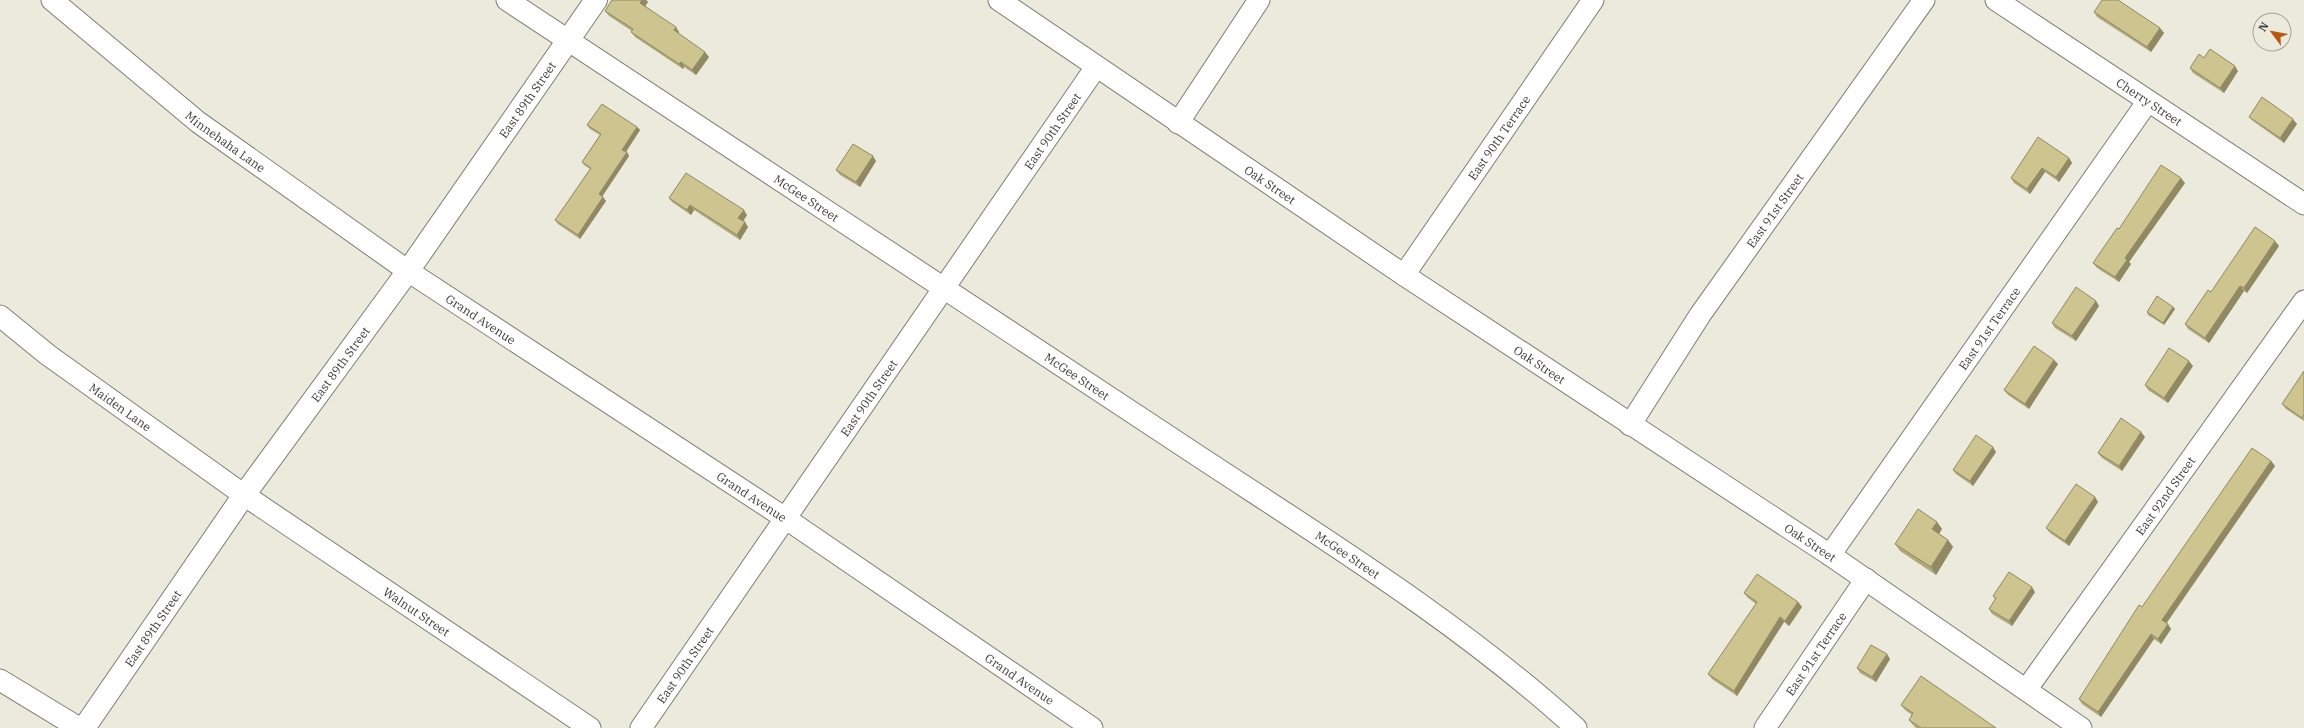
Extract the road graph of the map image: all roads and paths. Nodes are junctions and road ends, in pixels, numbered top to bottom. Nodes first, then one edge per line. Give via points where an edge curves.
1 (52, 0) edge
2 (506, 0) edge
3 (596, 0) edge
4 (999, 0) edge
5 (1259, 0) edge
6 (1593, 0) edge
7 (1924, 0) edge
8 (1996, 0) edge
9 (568, 41) junction
10 (1096, 67) junction
11 (2148, 101) junction
12 (1178, 123) junction
13 (2304, 204) edge
14 (408, 271) junction
15 (1404, 276) junction
16 (944, 287) junction
17 (2304, 301) edge
18 (0, 316) edge
19 (1630, 425) junction
20 (244, 495) junction
21 (785, 518) junction
22 (1830, 555) junction
23 (1866, 579) junction
24 (0, 680) edge
25 (2026, 690) junction
26 (79, 728) edge
27 (84, 728) edge
28 (590, 728) edge
29 (641, 728) edge
30 (1092, 728) edge
31 (1576, 728) edge
32 (1765, 728) edge
33 (2081, 728) edge

1 - 14 street, Minnehaha Lane via 198,122
2 - 9 street, McGee Street
3 - 9 street, East 89th Street
4 - 10 street, Oak Street
5 - 12 street
6 - 15 street, East 90th Terrace
7 - 19 street, East 91st Street via 1700,316
8 - 11 street, Cherry Street
9 - 14 street, East 89th Street
9 - 16 street, McGee Street
10 - 12 street, Oak Street
10 - 16 street, East 90th Street
11 - 13 street, Cherry Street
11 - 22 street, East 91st Terrace
12 - 15 street, Oak Street
14 - 20 street, East 89th Street
14 - 21 street, Grand Avenue
15 - 19 street, Oak Street
16 - 21 street, East 90th Street
16 - 31 street, McGee Street via 1411,598 1540,695
17 - 25 street, East 92nd Street
18 - 20 street, Maiden Lane via 48,355
19 - 22 street, Oak Street
20 - 27 street, East 89th Street
20 - 28 street, Walnut Street
21 - 29 street, East 90th Street
21 - 30 street, Grand Avenue
22 - 23 street, Oak Street
23 - 25 street, Oak Street
23 - 32 street, East 91st Terrace
24 - 26 street
25 - 33 street, Oak Street

